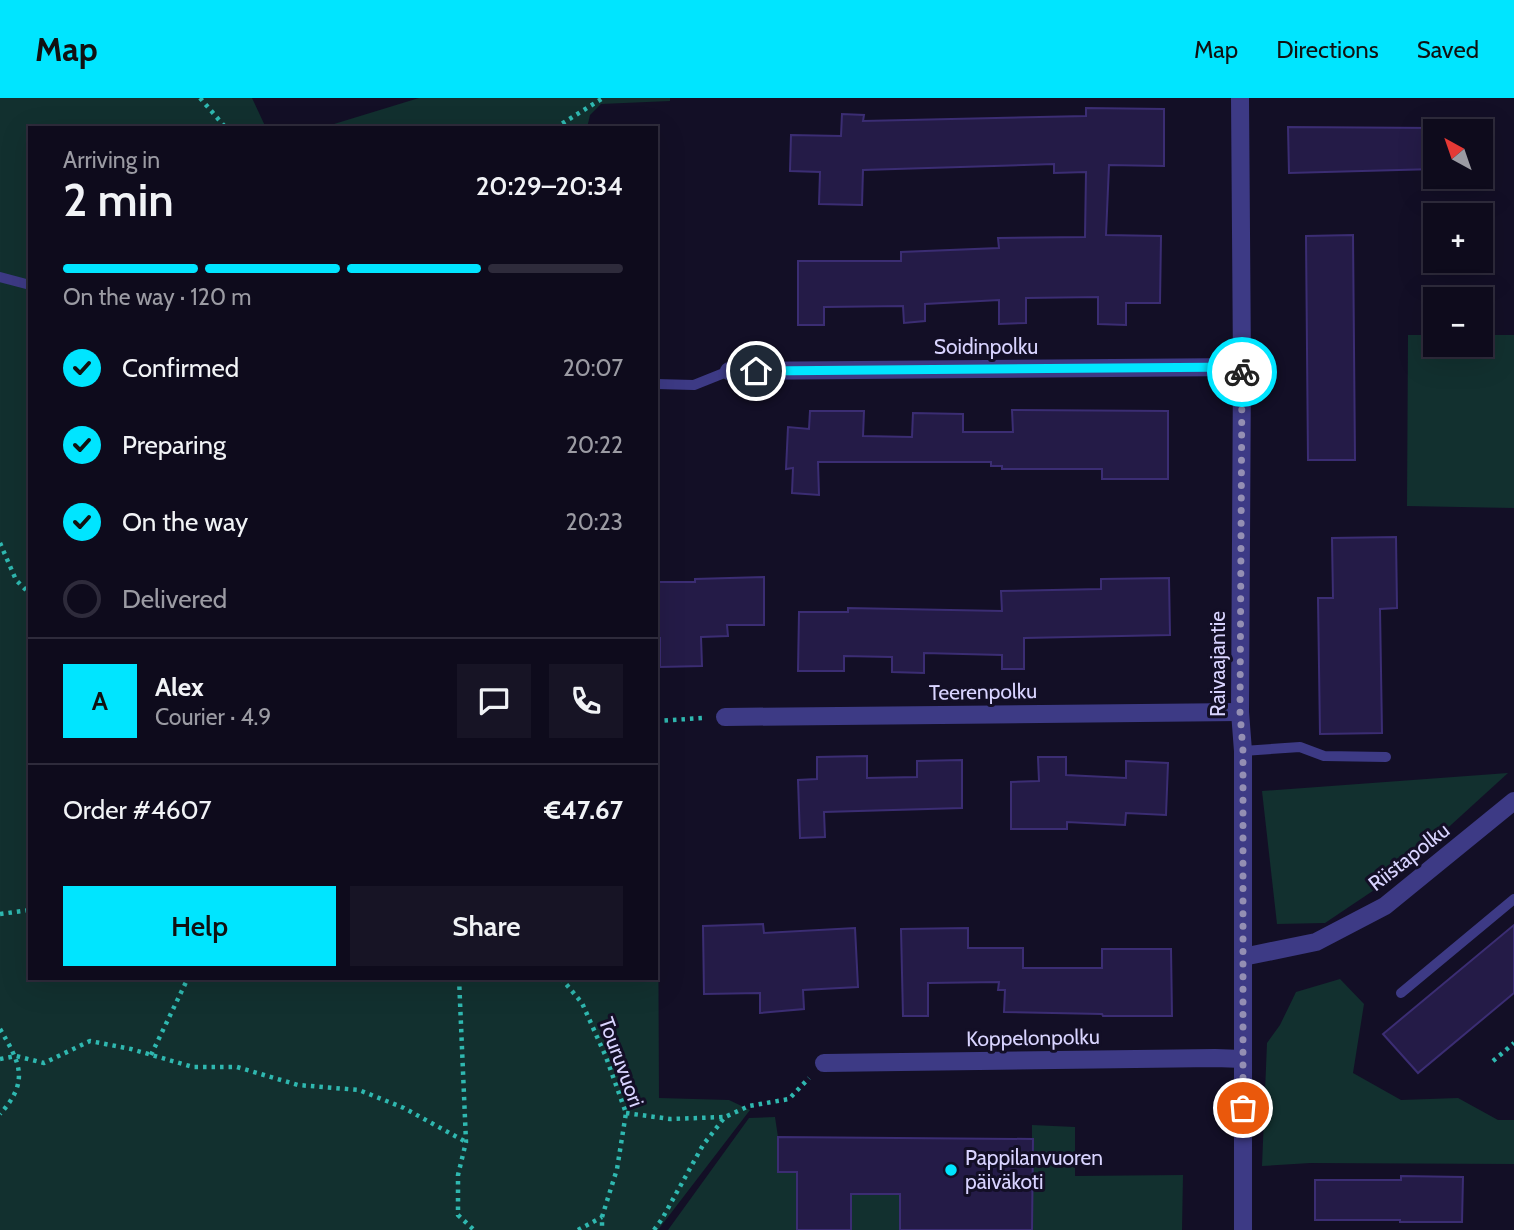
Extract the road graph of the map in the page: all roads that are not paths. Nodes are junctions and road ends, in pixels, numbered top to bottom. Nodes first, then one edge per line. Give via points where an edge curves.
1 (1240, 98) edge
2 (0, 277) edge
3 (28, 284) edge
4 (1242, 367) junction
5 (729, 371) joint
6 (658, 384) edge
7 (1240, 712) junction
8 (725, 717) road end
9 (1243, 751) junction
10 (1386, 757) dead end
11 (1514, 801) edge
12 (1514, 899) edge
13 (1243, 957) junction
14 (1401, 993) dead end
15 (1243, 1059) junction
16 (824, 1063) road end
17 (1243, 1230) edge

1 - 4 street, Raivaajantie
2 - 3 lane
4 - 5 street, Soidinpolku
4 - 7 street, Raivaajantie
5 - 6 lane via 694,385
7 - 8 street, Teerenpolku
7 - 9 street, Raivaajantie
9 - 10 lane via 1300,747 1324,756
9 - 13 street, Raivaajantie
11 - 13 street, Riistapolku via 1385,906 1316,943
12 - 14 lane
13 - 15 street, Raivaajantie
15 - 16 street, Koppelonpolku
15 - 17 street, Raivaajantie

